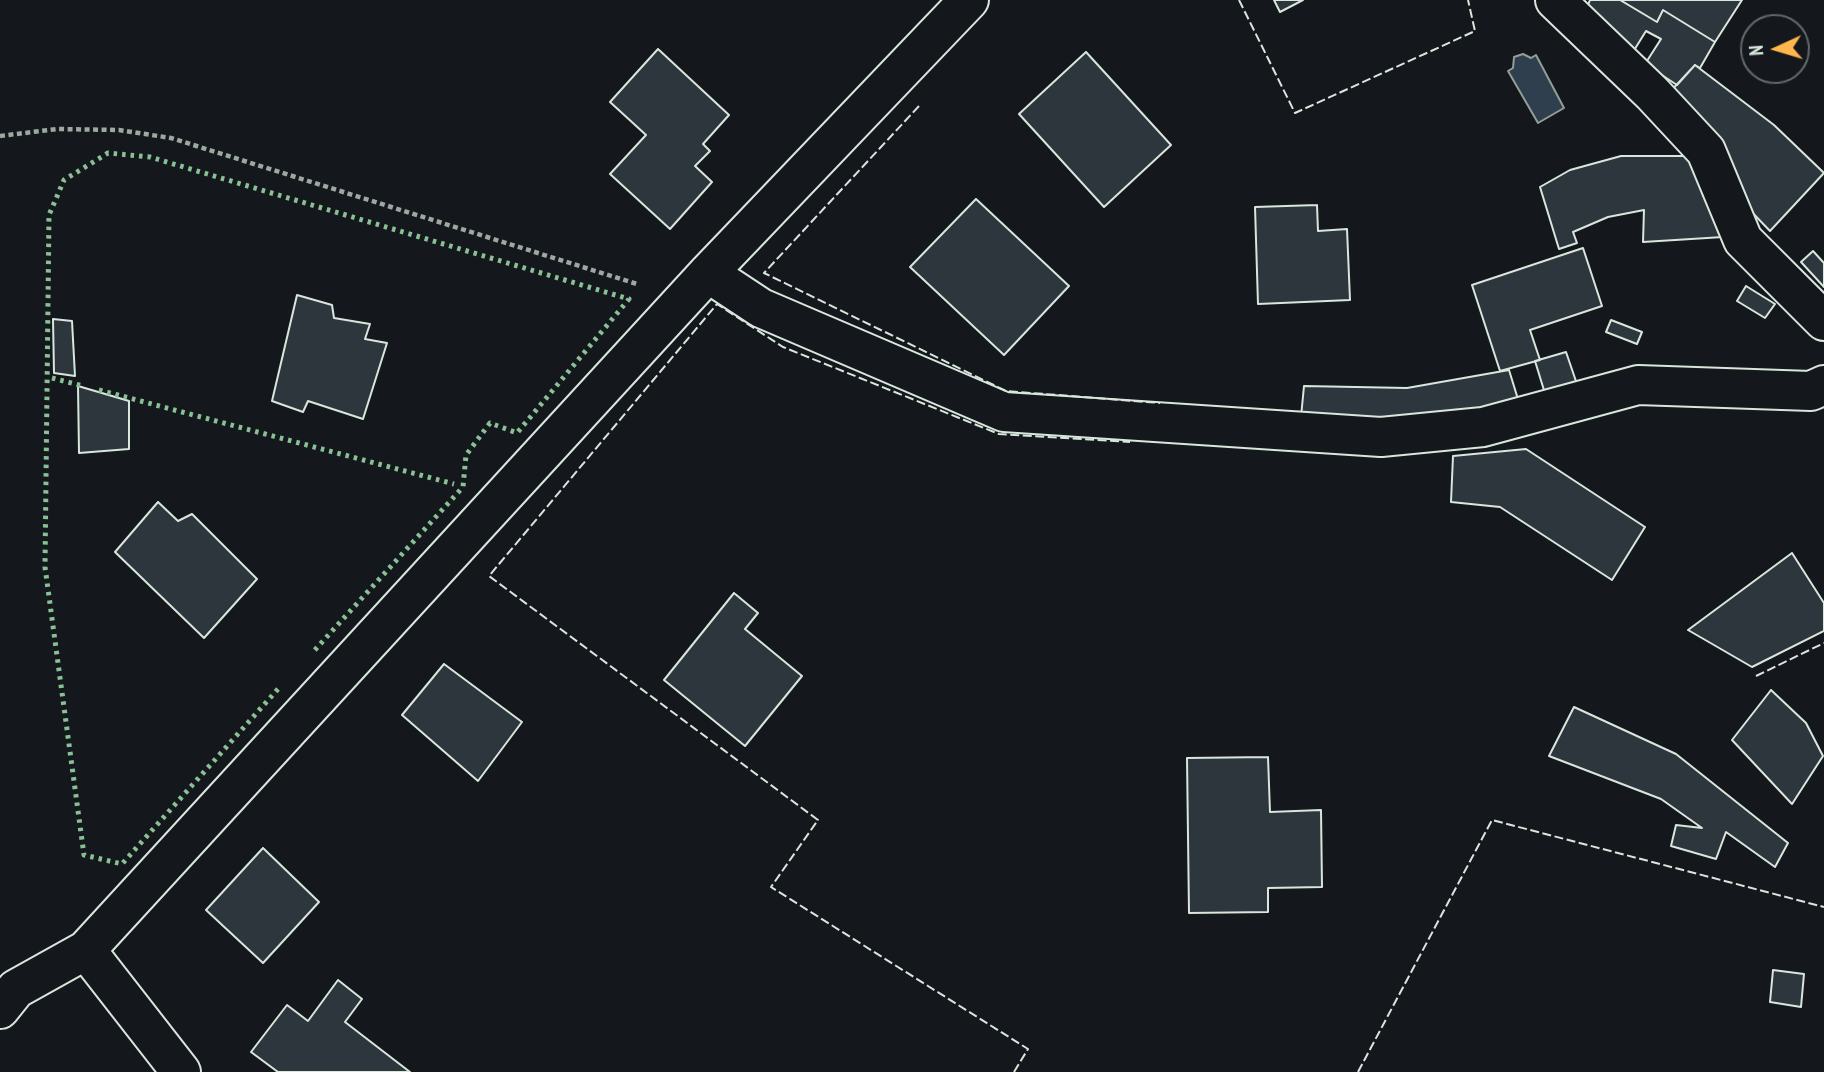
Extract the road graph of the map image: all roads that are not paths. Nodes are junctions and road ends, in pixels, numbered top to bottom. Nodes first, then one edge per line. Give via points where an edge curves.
1 (969, 0) edge
2 (1555, 0) edge
3 (696, 286) junction
4 (1824, 321) edge
5 (1824, 385) edge
6 (86, 950) junction
7 (0, 1009) edge
8 (181, 1072) edge

1 - 3 street
2 - 4 street via 1706,151 1743,240
3 - 5 street via 761,308 1004,412 1381,437 1483,426 1637,385 1811,391
3 - 6 street
6 - 7 street via 16,989
6 - 8 street

